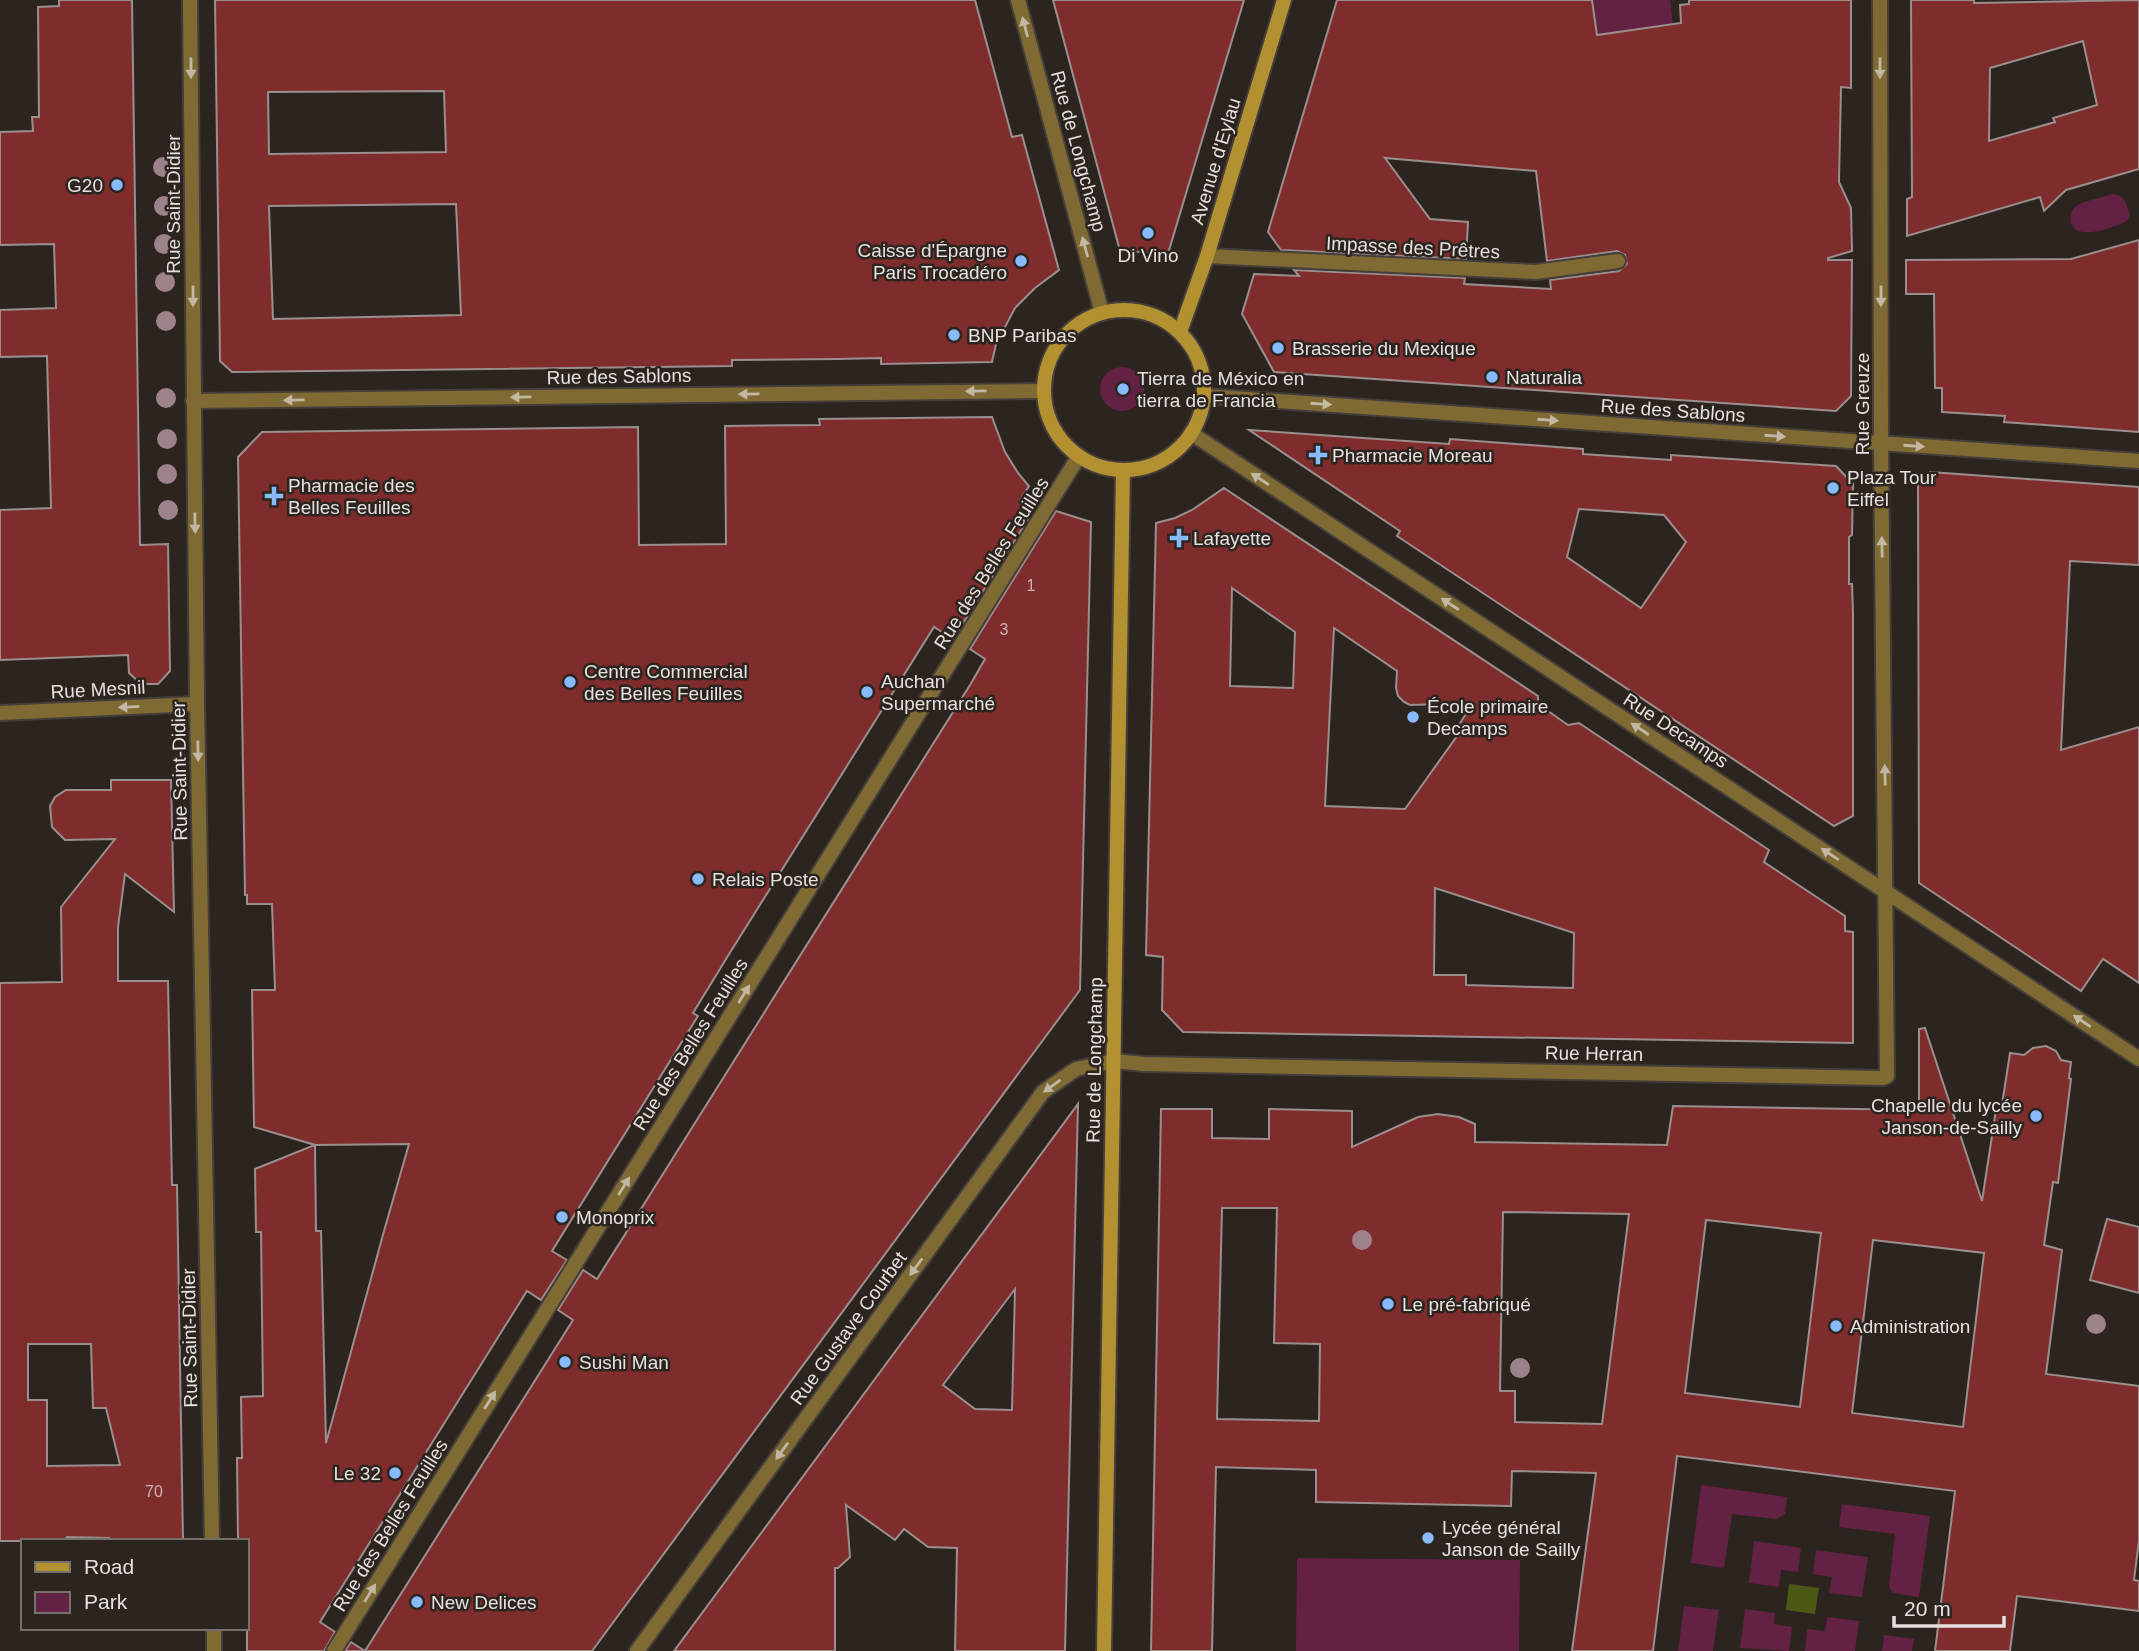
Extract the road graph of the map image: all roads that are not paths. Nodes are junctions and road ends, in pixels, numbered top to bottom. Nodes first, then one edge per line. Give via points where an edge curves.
1 (190, 0) edge
2 (1018, 0) edge
3 (1284, 0) edge
4 (1880, 0) edge
5 (1207, 256) junction
6 (1618, 261) dead end
7 (1102, 313) junction
8 (1180, 332) junction
9 (1044, 391) junction
10 (1204, 396) junction
11 (193, 401) junction
12 (1191, 433) junction
13 (1881, 444) junction
14 (1079, 456) junction
15 (2139, 461) edge
16 (1124, 470) junction
17 (197, 704) junction
18 (0, 713) edge
19 (1887, 892) junction
20 (2139, 1059) edge
21 (1114, 1061) junction
22 (212, 1539) edge
23 (214, 1630) edge
24 (214, 1651) edge
25 (334, 1651) edge
26 (637, 1651) edge
27 (1104, 1651) edge

1 -> 11 street, Rue Saint-Didier
7 -> 2 street, Rue de Longchamp
3 - 5 street, Avenue d'Eylau
4 -> 13 street, Rue Greuze
5 - 6 street, Impasse des Prêtres via 1536,272
5 - 8 street, Avenue d'Eylau
7 - 8 street via 1143,312
7 - 9 street via 1086,319 1060,342 1051,357
8 - 10 street via 1199,361
9 -> 11 street, Rue des Sablons
9 - 14 street via 1054,428
10 - 12 street
10 -> 13 street, Rue des Sablons
11 -> 17 street, Rue Saint-Didier
12 - 16 street via 1179,449 1162,460
19 -> 12 street, Rue Decamps
13 -> 15 street, Rue des Sablons
19 -> 13 street, Rue Greuze
14 - 16 street
25 -> 14 street, Rue des Belles Feuilles
16 - 21 street, Rue de Longchamp
17 -> 18 street, Rue Mesnil
17 -> 22 street, Rue Saint-Didier
20 -> 19 street, Rue Decamps
19 - 21 street, Rue Herran via 1885,1078
21 -> 26 street, Rue Gustave Courbet via 1076,1069 1043,1092
21 - 27 street, Rue de Longchamp
23 - 24 street

